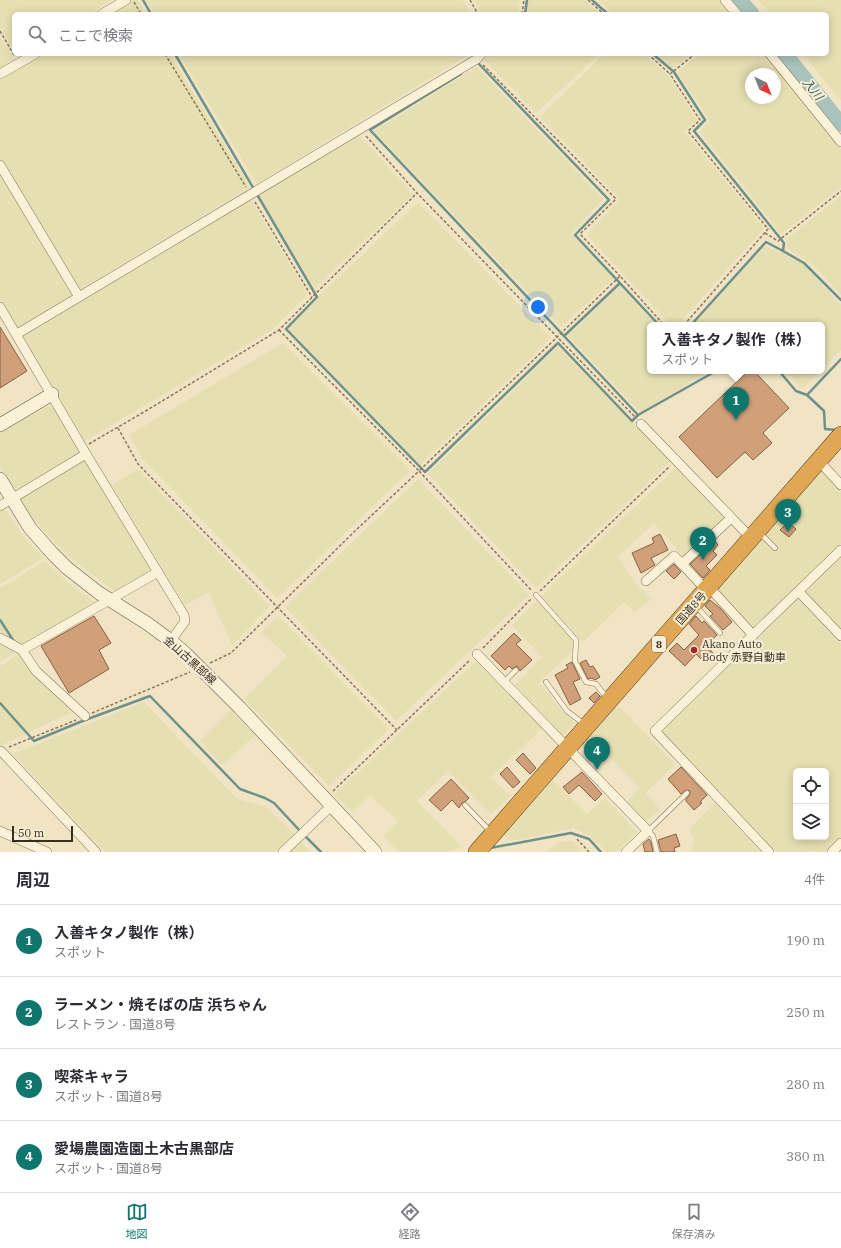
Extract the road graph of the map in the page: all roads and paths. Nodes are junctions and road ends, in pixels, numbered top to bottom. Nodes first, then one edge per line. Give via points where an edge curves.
1 (126, 0) edge
2 (132, 0) edge
3 (470, 0) edge
4 (524, 0) edge
5 (588, 0) edge
6 (725, 0) edge
7 (105, 12) edge
8 (140, 12) edge
9 (477, 12) edge
10 (522, 12) edge
11 (602, 12) edge
12 (735, 12) edge
13 (0, 31) edge
14 (12, 52) edge
15 (14, 56) edge
16 (32, 56) edge
17 (166, 56) edge
18 (479, 56) edge
19 (650, 56) edge
20 (693, 56) edge
21 (772, 56) edge
22 (19, 64) junction
23 (0, 74) edge
24 (670, 74) junction
25 (359, 128) junction
26 (841, 142) edge
27 (0, 165) edge
28 (841, 191) edge
29 (417, 193) junction
30 (250, 194) junction
31 (765, 233) junction
32 (620, 276) junction
33 (79, 296) junction
34 (312, 297) junction
35 (0, 306) edge
36 (661, 322) edge
37 (687, 322) edge
38 (279, 330) junction
39 (17, 334) junction
40 (557, 337) junction
41 (52, 394) junction
42 (641, 424) joint
43 (0, 425) edge
44 (118, 428) junction
45 (841, 435) edge
46 (84, 451) junction
47 (676, 460) junction
48 (819, 461) junction
49 (419, 471) junction
50 (0, 479) edge
51 (841, 485) edge
52 (12, 499) junction
53 (0, 506) edge
54 (731, 518) junction
55 (754, 534) junction
56 (776, 548) dead end
57 (841, 550) edge
58 (682, 564) junction
59 (158, 572) junction
60 (646, 581) dead end
61 (708, 588) junction
62 (799, 592) junction
63 (536, 595) junction
64 (109, 600) junction
65 (694, 604) junction
66 (277, 607) junction
67 (720, 633) dead end
68 (754, 635) junction
69 (841, 636) edge
70 (0, 638) edge
71 (171, 641) junction
72 (22, 650) junction
73 (477, 654) junction
74 (201, 668) junction
75 (516, 670) dead end
76 (504, 682) junction
77 (546, 682) dead end
78 (609, 701) junction
79 (85, 716) junction
80 (587, 726) junction
81 (397, 730) junction
82 (568, 748) junction
83 (1, 751) joint
84 (687, 792) dead end
85 (328, 803) junction
86 (465, 805) dead end
87 (0, 831) edge
88 (648, 831) junction
89 (493, 833) junction
90 (577, 839) dead end
91 (841, 843) edge
92 (47, 852) edge
93 (96, 852) edge
94 (283, 852) edge
95 (375, 852) edge
96 (477, 852) edge
97 (589, 852) edge
98 (626, 852) edge
99 (657, 852) edge
100 (769, 852) edge
101 (832, 852) edge

1 - 7 street
2 - 8 path
3 - 9 path
4 - 10 path
5 - 11 path
6 - 12 street
13 - 14 path
15 - 22 path
16 - 22 street
17 - 30 path
18 - 25 street
18 - 32 path via 616,199 580,234
19 - 24 path
20 - 24 path
21 - 26 street
22 - 23 street
24 - 31 path via 700,120 688,131 768,229
25 - 29 path
25 - 30 street
27 - 33 street
28 - 31 path via 778,241
29 - 34 path
29 - 40 path
30 - 33 street
30 - 34 path
31 - 37 path
32 - 36 path
32 - 40 path
33 - 39 street
34 - 38 path
35 - 39 street
38 - 44 path
38 - 49 path
39 - 41 street
40 - 42 path
40 - 49 path
41 - 43 main road
41 - 46 street
42 - 47 street
44 - 46 path
44 - 66 path via 138,464
45 - 48 highway, 国道8号 / 8
46 - 52 street
46 - 59 street
47 - 54 street
47 - 63 path
48 - 51 street
48 - 55 highway, 国道8号 / 8
49 - 63 path
49 - 66 path
50 - 52 main road, 金山古黒部線
52 - 53 street
52 - 64 main road, 金山古黒部線 via 30,528 52,553 84,582
54 - 55 street
54 - 58 street
55 - 56 lane
55 - 61 highway, 国道8号 / 8
57 - 62 street
58 - 60 street via 674,556
58 - 61 street
59 - 64 street
59 - 71 street via 184,615 185,621
61 - 65 highway, 国道8号 / 8
61 - 68 street
62 - 68 street
62 - 69 street
63 - 73 path
63 - 78 lane via 576,640 575,661 586,682 596,684
64 - 71 main road, 金山古黒部線
64 - 72 street
65 - 67 lane
65 - 78 highway, 国道8号 / 8
66 - 74 path via 231,653
66 - 81 path
68 - 100 street via 655,731
70 - 72 street
71 - 74 main road, 金山古黒部線
72 - 79 street via 36,671
73 - 76 street
73 - 81 path
74 - 79 path
74 - 85 main road, 金山古黒部線
75 - 76 lane
76 - 82 street
77 - 80 lane via 568,711
78 - 80 highway, 国道8号 / 8
79 - 83 path
80 - 82 highway, 国道8号 / 8
81 - 85 path
82 - 88 street
82 - 89 highway, 国道8号 / 8
83 - 93 street
84 - 88 lane
85 - 94 street
85 - 95 main road, 金山古黒部線
86 - 89 lane
87 - 92 street
88 - 98 street
88 - 99 lane via 653,836
89 - 96 highway, 国道8号 / 8
90 - 97 path
91 - 101 street

